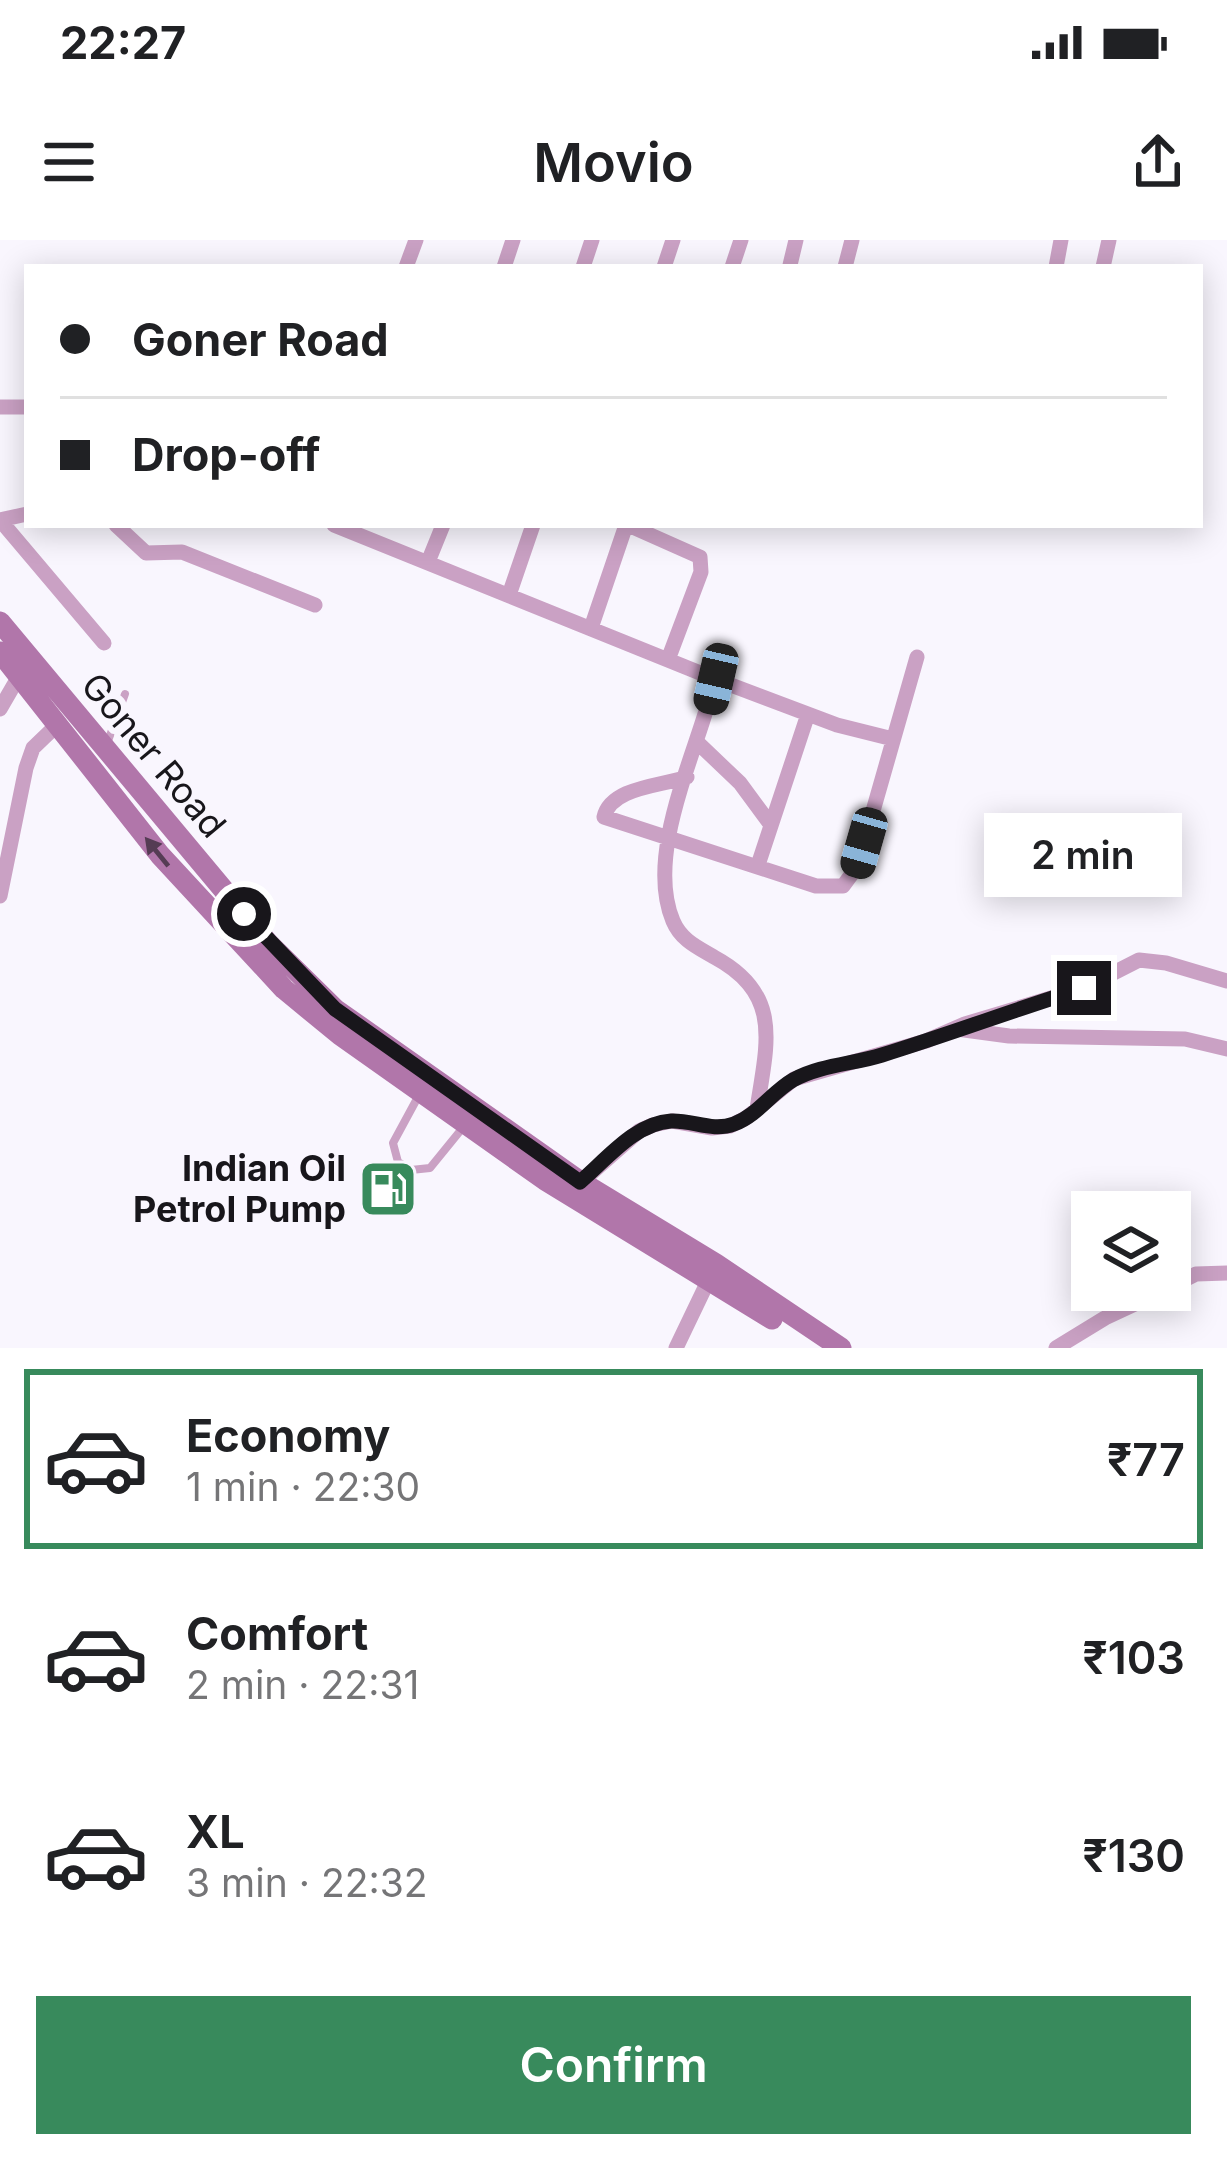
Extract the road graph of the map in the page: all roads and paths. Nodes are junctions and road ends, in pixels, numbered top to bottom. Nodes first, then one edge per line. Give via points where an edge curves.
1 (0, 520) edge
2 (119, 528) edge
3 (346, 528) edge
4 (441, 528) edge
5 (532, 528) edge
6 (626, 528) edge
7 (634, 528) edge
8 (428, 562) junction
9 (508, 595) junction
10 (316, 605) dead end
11 (0, 622) edge
12 (592, 628) junction
13 (104, 643) dead end
14 (0, 652) edge
15 (669, 657) junction
16 (917, 657) dead end
17 (25, 667) junction
18 (716, 679) junction
19 (124, 694) dead end
20 (0, 710) edge
21 (808, 714) junction
22 (58, 724) junction
23 (893, 740) junction
24 (698, 743) junction
25 (105, 748) junction
26 (687, 777) junction
27 (771, 825) junction
28 (669, 839) junction
29 (758, 866) junction
30 (220, 886) junction
31 (0, 896) edge
32 (200, 902) junction
33 (1227, 981) edge
34 (954, 1029) junction
35 (1227, 1049) edge
36 (426, 1085) junction
37 (757, 1109) junction
38 (470, 1118) junction
39 (580, 1182) junction
40 (713, 1271) junction
41 (1227, 1274) edge
42 (1191, 1277) edge
43 (1120, 1311) edge
44 (676, 1348) edge
45 (818, 1348) edge
46 (842, 1348) edge
47 (1056, 1348) edge

1 - 13 street
2 - 10 street via 146,553 182,552
3 - 8 street
4 - 8 street
5 - 9 street
6 - 12 street
7 - 15 street via 700,557
8 - 9 street
9 - 12 street
11 - 17 street, Goner Road
12 - 15 street
14 - 17 street, Goner Road
15 - 18 street
16 - 23 street
17 - 20 street
17 - 22 street, Goner Road
17 - 25 street, Goner Road
18 - 21 street
18 - 24 street
19 - 25 lane
21 - 23 street
21 - 27 street
22 - 31 street via 26,768
32 -> 22 street, Goner Road
23 - 29 street via 850,880 816,886
24 - 26 street
24 - 27 street
25 - 30 street, Goner Road
26 - 28 street
26 - 28 street via 620,796 604,812 612,823
27 - 29 street
28 - 29 street
28 - 37 street via 663,870 672,919 682,937 748,980 767,1021
30 - 32 street
30 - 36 street, Goner Road via 335,1009
32 - 36 street, Goner Road via 284,989
33 - 34 street via 1139,960 1084,988
34 - 35 street via 1185,1039
34 - 37 street via 794,1079
36 - 38 street, Goner Road
36 - 38 lane via 393,1142 398,1162 411,1171 430,1168
37 - 39 street via 730,1126 653,1125
38 - 39 street, Goner Road
38 - 40 street, Goner Road via 603,1218
39 - 40 street, Goner Road
40 - 44 street
40 - 45 street, Goner Road
40 - 46 street, Goner Road
41 - 42 street
43 - 47 street

